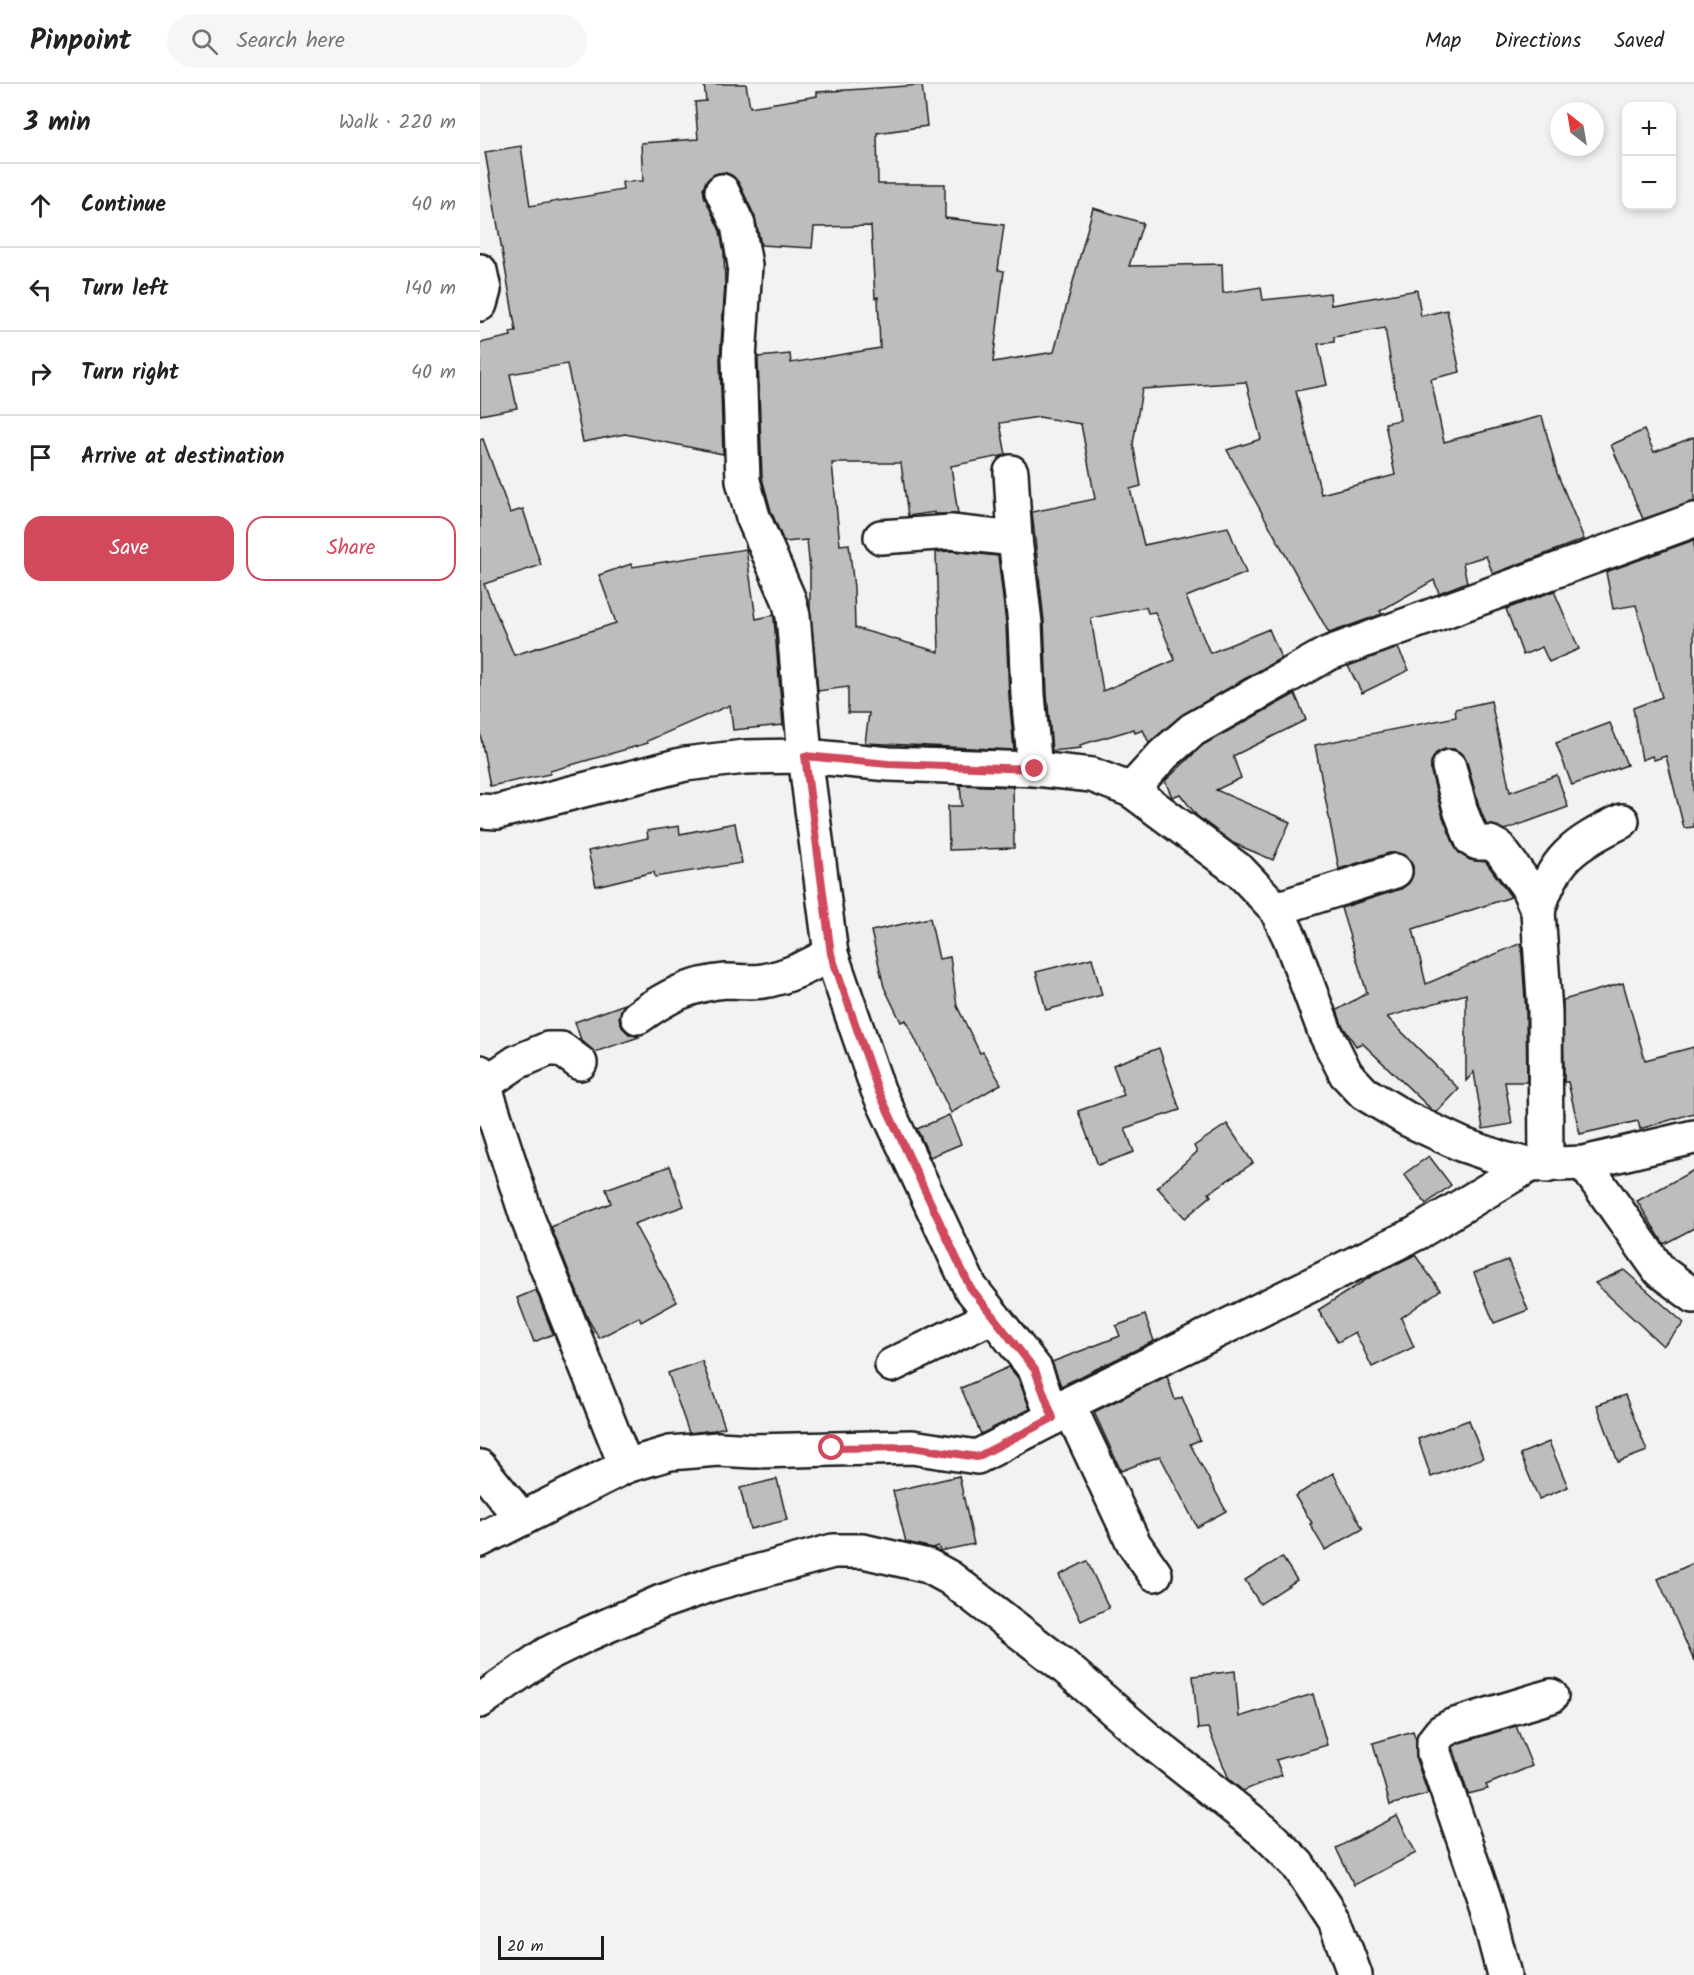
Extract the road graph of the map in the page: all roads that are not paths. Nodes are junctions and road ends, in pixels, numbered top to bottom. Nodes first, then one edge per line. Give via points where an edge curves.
1 (722, 191) dead end
2 (480, 271) edge
3 (480, 304) edge
4 (1011, 471) dead end
5 (1694, 520) edge
6 (881, 537) dead end
7 (1015, 539) junction
8 (805, 756) junction
9 (1449, 767) dead end
10 (1035, 769) junction
11 (1131, 789) junction
12 (480, 811) edge
13 (1622, 821) dead end
14 (1395, 871) dead end
15 (1276, 909) junction
16 (1538, 911) junction
17 (831, 954) junction
18 (638, 1017) dead end
19 (580, 1063) dead end
20 (482, 1081) edge
21 (1694, 1137) edge
22 (1584, 1163) junction
23 (1538, 1165) junction
24 (1694, 1296) edge
25 (993, 1316) junction
26 (892, 1365) dead end
27 (1061, 1411) junction
28 (626, 1466) junction
29 (480, 1467) edge
30 (522, 1518) junction
31 (480, 1540) edge
32 (1155, 1574) dead end
33 (1551, 1696) dead end
34 (480, 1701) edge
35 (1355, 1975) edge
36 (1504, 1975) edge

1 - 8 street via 738,225 745,265 739,358 743,481 753,518 793,616
2 - 3 street via 484,290
4 - 7 street
5 - 11 street via 1327,654 1192,730
6 - 7 street via 951,532
7 - 10 street
8 - 10 street via 888,764
8 - 12 street via 685,764 497,812
8 - 17 street
9 - 16 street via 1472,840 1499,848 1527,886
10 - 11 street via 1092,775
11 - 15 street via 1240,871
13 - 16 street via 1588,837 1558,865 1545,886
14 - 15 street
15 - 23 street via 1325,1032 1346,1074 1364,1093 1463,1146 1504,1160
16 - 23 street via 1545,1012
17 - 18 street via 793,974 760,982 726,981 684,989
17 - 25 street via 878,1090 970,1287
19 - 20 street via 561,1050 548,1049
20 - 28 street via 530,1226
21 - 22 street
22 - 23 street
22 - 24 street via 1660,1271
23 - 27 street via 1417,1233
25 - 26 street
25 - 27 street
27 - 28 street via 977,1457 912,1447 718,1449 670,1453
27 - 32 street via 1134,1544
28 - 30 street
29 - 30 street
30 - 31 street
33 - 36 street via 1452,1726 1434,1741 1434,1753 1484,1898
34 - 35 street via 547,1654 661,1602 716,1583 833,1551 863,1551 928,1566 950,1578 1059,1662 1265,1832 1298,1865 1335,1921

